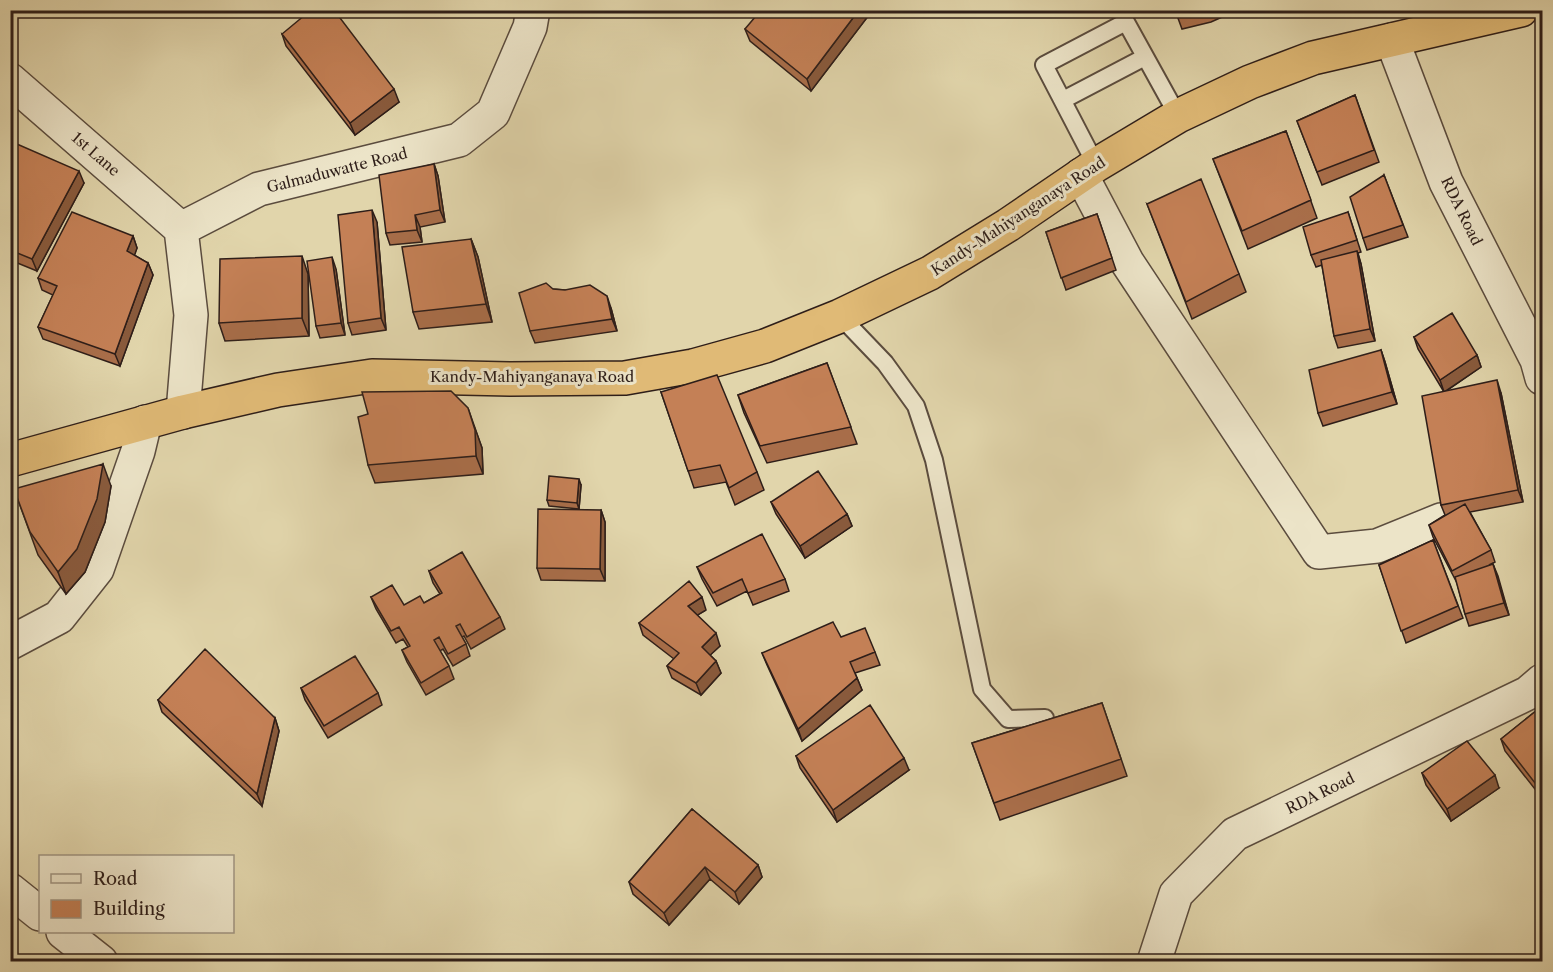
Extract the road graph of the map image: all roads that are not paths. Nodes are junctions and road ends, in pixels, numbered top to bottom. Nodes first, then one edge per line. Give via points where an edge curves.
1 (533, 10) edge
2 (1521, 10) edge
3 (1392, 40) junction
4 (1145, 57) junction
5 (10, 80) edge
6 (1063, 100) junction
7 (1178, 116) junction
8 (1089, 170) junction
9 (181, 229) junction
10 (840, 316) junction
11 (1542, 378) edge
12 (183, 412) junction
13 (145, 422) junction
14 (10, 460) edge
15 (1441, 520) edge
16 (10, 643) edge
17 (1542, 681) edge
18 (1045, 718) edge
19 (10, 890) edge
20 (39, 913) edge
21 (64, 933) edge
22 (101, 962) edge
23 (1154, 962) edge

1 - 9 street, Galmaduwatte Road via 530,27 493,113 459,140 259,189
2 - 3 highway, Kandy-Mahiyanganaya Road
3 - 7 highway, Kandy-Mahiyanganaya Road via 1313,58
3 - 11 street, RDA Road via 1446,182 1537,360
4 - 6 lane
4 - 6 lane via 1126,22 1044,65
4 - 7 lane
5 - 9 street, 1st Lane
6 - 8 lane
7 - 8 highway, Kandy-Mahiyanganaya Road
8 - 10 highway, Kandy-Mahiyanganaya Road via 930,273
8 - 15 street via 1127,261 1318,552 1377,546
9 - 12 street via 191,315
10 - 12 highway, Kandy-Mahiyanganaya Road via 765,346 693,366 624,378 372,376 278,390
10 - 18 lane via 885,363 916,406 934,460 982,689 1008,719
12 - 13 highway, Kandy-Mahiyanganaya Road
13 - 14 highway, Kandy-Mahiyanganaya Road
13 - 16 street via 97,569 59,617
17 - 23 street, RDA Road via 1528,693 1234,834 1176,894
19 - 20 street
21 - 22 street

